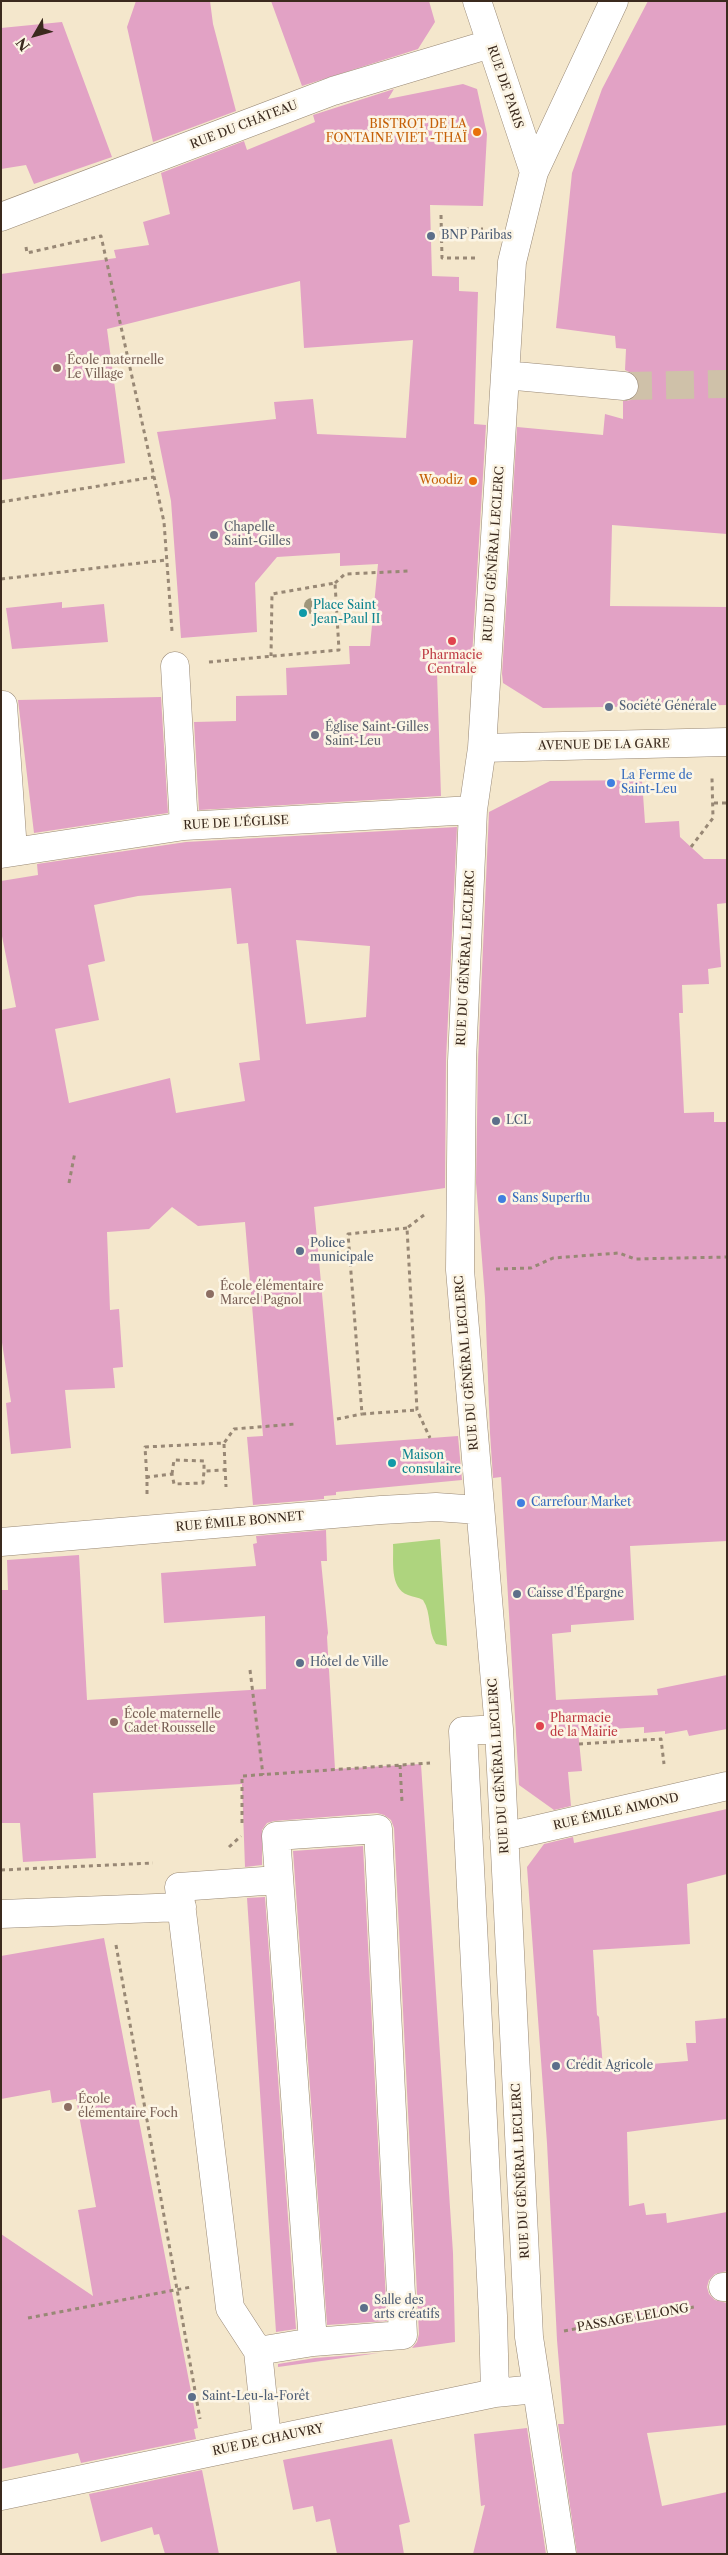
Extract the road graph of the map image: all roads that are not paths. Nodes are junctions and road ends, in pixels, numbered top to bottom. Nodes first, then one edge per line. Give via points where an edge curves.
1 (477, 1) edge
2 (614, 1) edge
3 (490, 44) junction
4 (534, 172) junction
5 (9, 215) edge
6 (505, 375) junction
7 (624, 386) tunnel mouth
8 (176, 666) road end
9 (3, 706) dead end
10 (719, 742) edge
11 (482, 748) junction
12 (473, 810) junction
13 (184, 826) junction
14 (7, 852) edge
15 (479, 1510) junction
16 (1, 1542) edge
17 (498, 1729) junction
18 (727, 1786) edge
19 (504, 1837) junction
20 (278, 1880) junction
21 (182, 1906) junction
22 (1, 1914) edge
23 (508, 1925) junction
24 (473, 1926) junction
25 (313, 2342) junction
26 (258, 2351) junction
27 (536, 2389) junction
28 (495, 2393) junction
29 (267, 2440) junction
30 (1, 2496) edge
31 (562, 2554) edge

1 - 3 street, RUE DE PARIS
2 - 4 street, RUE DU GÉNÉRAL LECLERC
3 - 4 street, RUE DE PARIS
3 - 5 street, RUE DU CHÂTEAU via 333,91
4 - 6 street, RUE DU GÉNÉRAL LECLERC via 499,260
6 - 7 street
6 - 11 street, RUE DU GÉNÉRAL LECLERC
8 - 13 street
9 - 14 street
10 - 11 street, AVENUE DE LA GARE
11 - 12 street, RUE DU GÉNÉRAL LECLERC
12 - 13 street, RUE DE L'ÉGLISE
12 - 15 street, RUE DU GÉNÉRAL LECLERC via 462,1060 460,1270
13 - 14 street, RUE DE L'ÉGLISE
15 - 16 street, RUE ÉMILE BONNET via 436,1507 382,1520 229,1523
15 - 17 street, RUE DU GÉNÉRAL LECLERC
17 - 19 street, RUE DU GÉNÉRAL LECLERC
17 - 24 street via 463,1731
18 - 19 street, RUE ÉMILE AIMOND
19 - 23 street, RUE DU GÉNÉRAL LECLERC
20 - 21 street via 180,1887
20 - 25 street
20 - 25 street via 276,1836 378,1829 403,2335
21 - 22 street
21 - 26 street via 230,2308
23 - 24 street
23 - 27 street, RUE DU GÉNÉRAL LECLERC via 529,2337
24 - 28 street
25 - 26 street
26 - 29 street
27 - 28 street, RUE DE CHAUVRY
27 - 31 street, RUE DU GÉNÉRAL LECLERC
28 - 29 street, RUE DE CHAUVRY
29 - 30 street, RUE DE CHAUVRY

